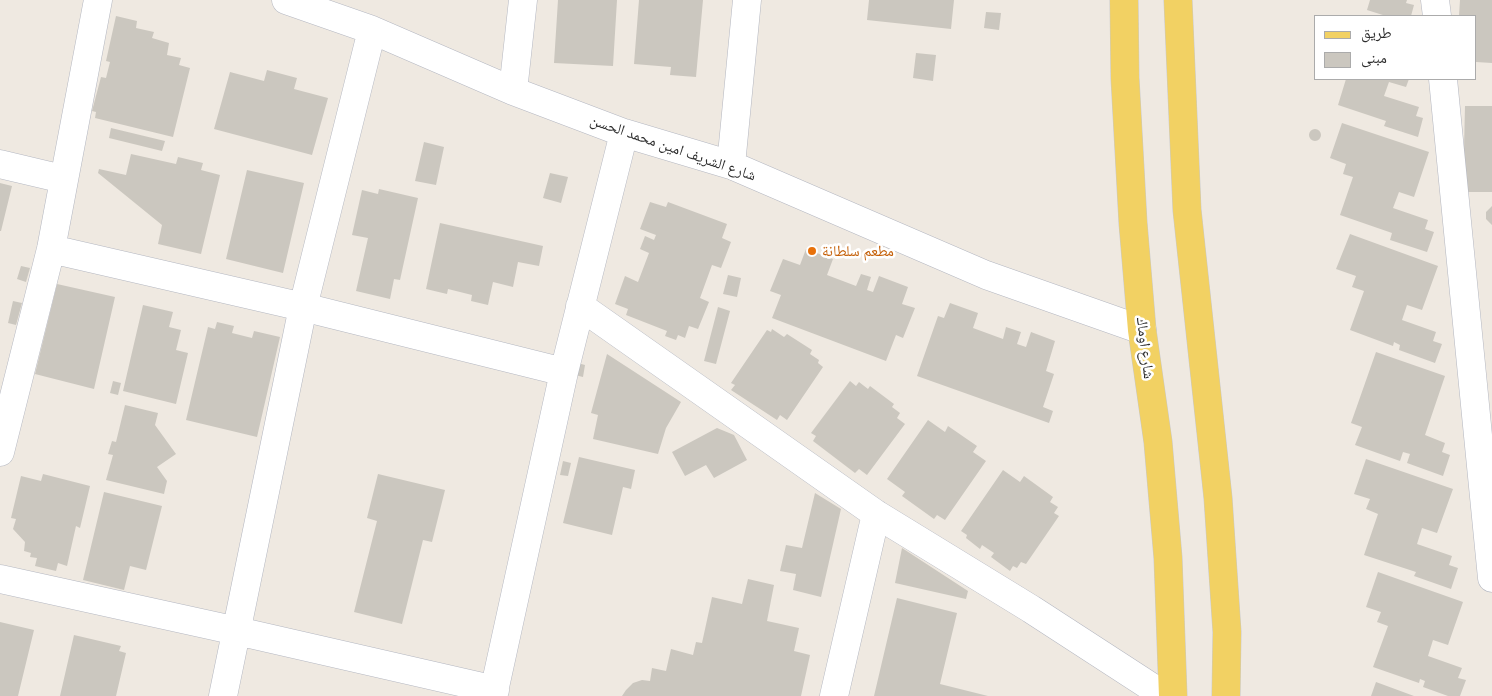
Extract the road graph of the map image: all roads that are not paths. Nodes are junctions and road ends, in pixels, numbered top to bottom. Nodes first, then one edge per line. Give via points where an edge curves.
1 (98, 0) edge
2 (286, 0) edge
3 (523, 0) edge
4 (747, 0) edge
5 (1124, 0) edge
6 (1178, 0) edge
7 (1435, 0) edge
8 (1437, 15) edge
9 (372, 30) junction
10 (1443, 80) edge
11 (513, 90) junction
12 (624, 133) junction
13 (0, 164) edge
14 (731, 165) junction
15 (63, 179) junction
16 (51, 249) junction
17 (303, 306) junction
18 (580, 306) junction
19 (1142, 330) junction
20 (564, 372) junction
21 (0, 452) edge
22 (876, 514) junction
23 (1492, 578) edge
24 (0, 579) edge
25 (237, 631) junction
26 (494, 693) edge
27 (223, 696) edge
28 (834, 696) edge
29 (1165, 696) edge
30 (1173, 696) edge
31 (1226, 696) edge

1 - 15 street
2 - 9 street, شارع الشريف امين محمد الحسن
3 - 11 street
4 - 14 street
5 - 19 main road, شارع اوماك via 1125,78
6 - 31 main road via 1187,210 1218,498 1227,632
7 - 8 street
9 - 11 street, شارع الشريف امين محمد الحسن
9 - 17 street
10 - 23 street
11 - 12 street, شارع الشريف امين محمد الحسن
12 - 14 street, شارع الشريف امين محمد الحسن
12 - 18 street
13 - 15 street
14 - 19 street, شارع الشريف امين محمد الحسن via 986,275
15 - 16 street
16 - 17 street
16 - 21 street
17 - 20 street
17 - 25 street
18 - 20 street
18 - 22 street
19 - 30 main road, شارع اوماك via 1158,442 1168,558
20 - 26 street
22 - 28 street
22 - 29 street
24 - 25 street
25 - 26 street
25 - 27 street

